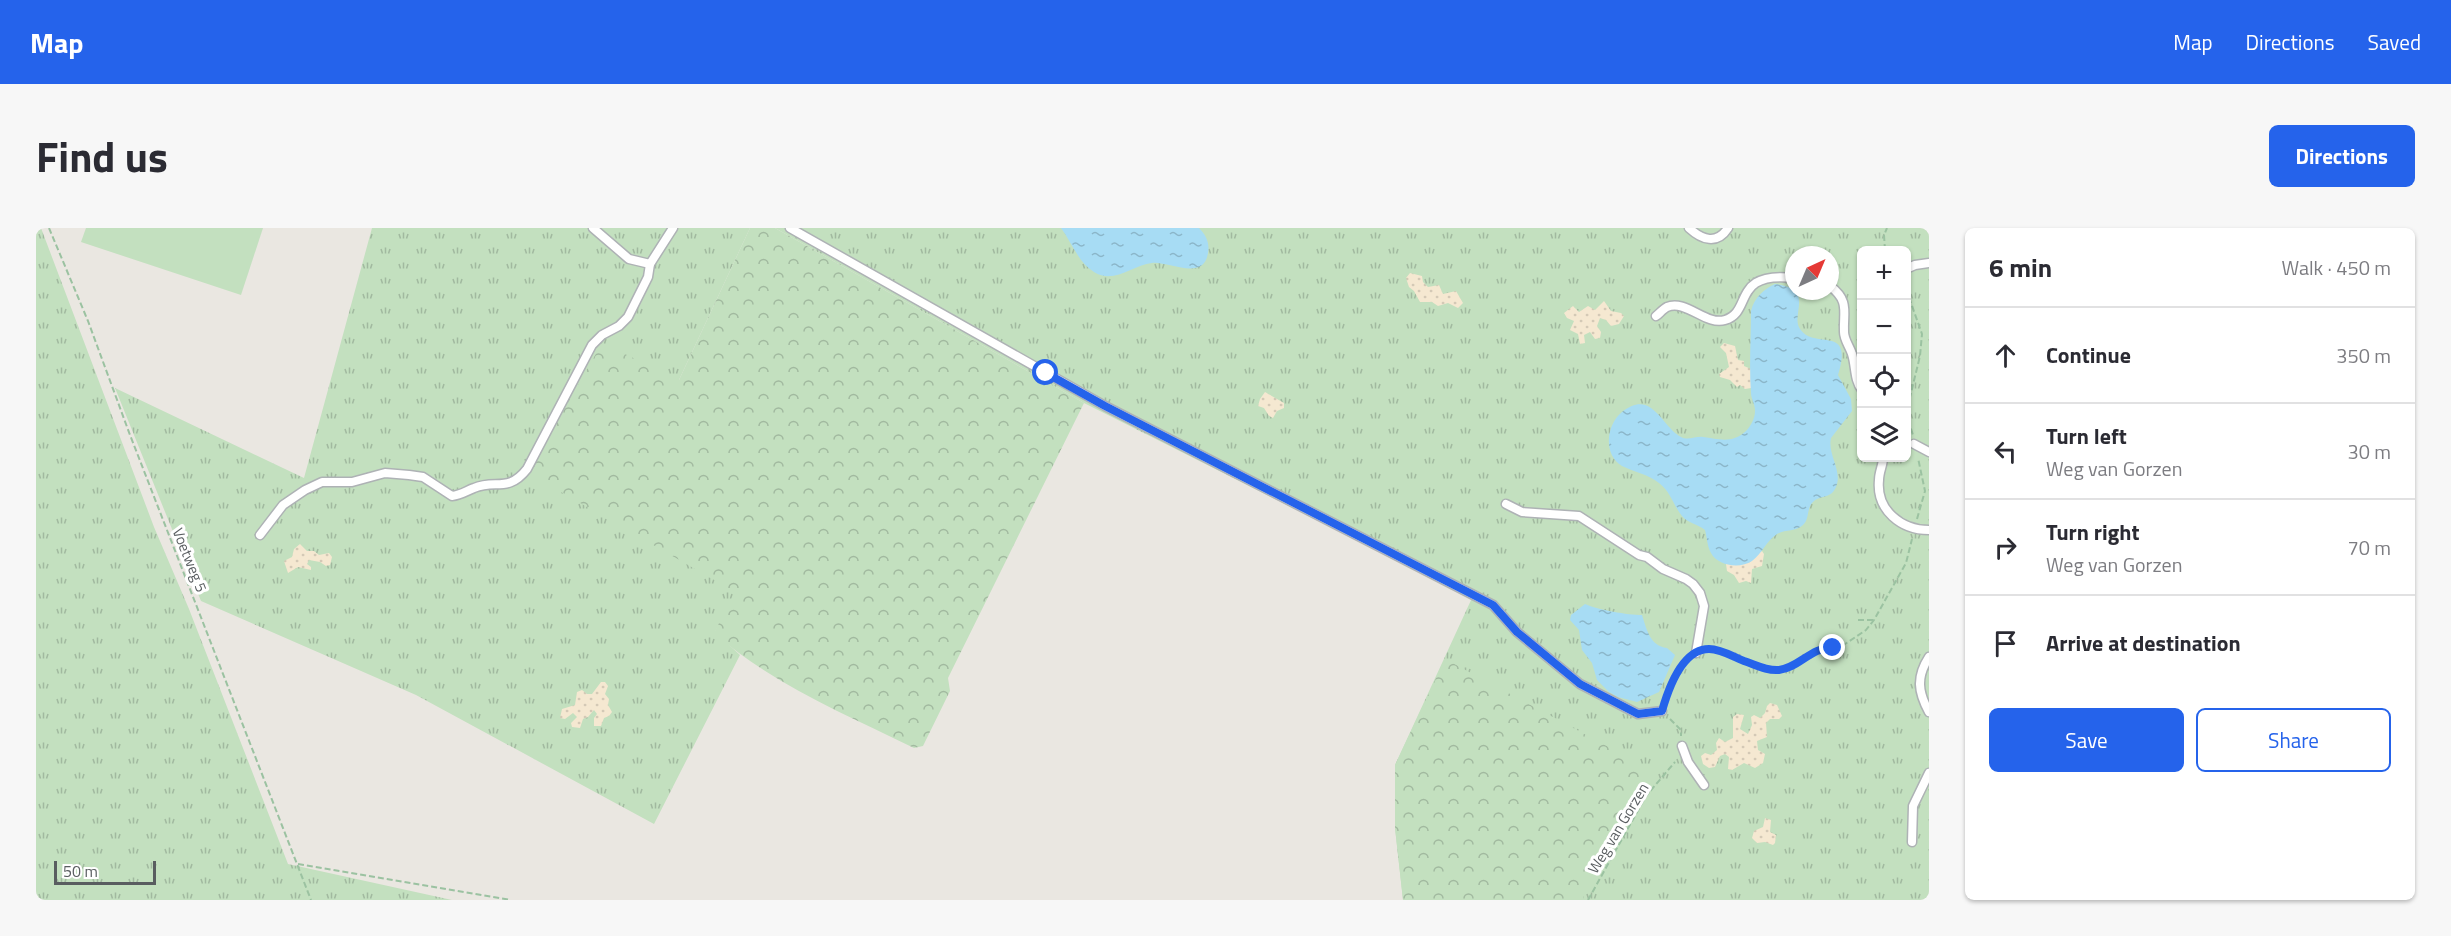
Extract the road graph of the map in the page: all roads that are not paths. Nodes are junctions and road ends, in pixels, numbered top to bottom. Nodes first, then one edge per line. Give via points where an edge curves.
1 (593, 228) edge
2 (673, 228) edge
3 (790, 228) edge
4 (1689, 228) edge
5 (1728, 228) edge
6 (1929, 263) edge
7 (650, 264) junction
8 (1911, 266) edge
9 (1785, 277) edge
10 (1839, 294) edge
11 (1656, 316) dead end
12 (1857, 379) edge
13 (1914, 444) road end
14 (1929, 452) edge
15 (1882, 462) edge
16 (1506, 504) dead end
17 (1929, 530) edge
18 (260, 535) dead end
19 (1696, 653) road end
20 (1929, 657) edge
21 (1662, 711) road end
22 (1929, 712) edge
23 (1682, 746) road end
24 (1929, 773) edge
25 (1704, 785) dead end
26 (1912, 842) dead end

1 - 7 lane via 628,259
2 - 7 lane
3 - 21 lane via 1105,406 1493,605 1517,632 1580,684 1638,714
4 - 5 lane via 1712,240
6 - 8 lane
7 - 18 lane via 648,277 628,317 592,345 526,470 517,479 452,496 423,477 409,475 379,474 357,481 322,482 283,505
9 - 11 lane via 1775,276 1754,284 1735,314 1726,320 1713,320 1675,306 1666,307
10 - 12 lane via 1846,309 1845,339 1853,355
13 - 14 lane
15 - 17 lane via 1878,486 1885,506 1898,522
16 - 19 lane via 1522,512 1580,516 1693,584 1704,606
20 - 22 lane via 1919,684
23 - 25 lane
24 - 26 lane via 1913,806

